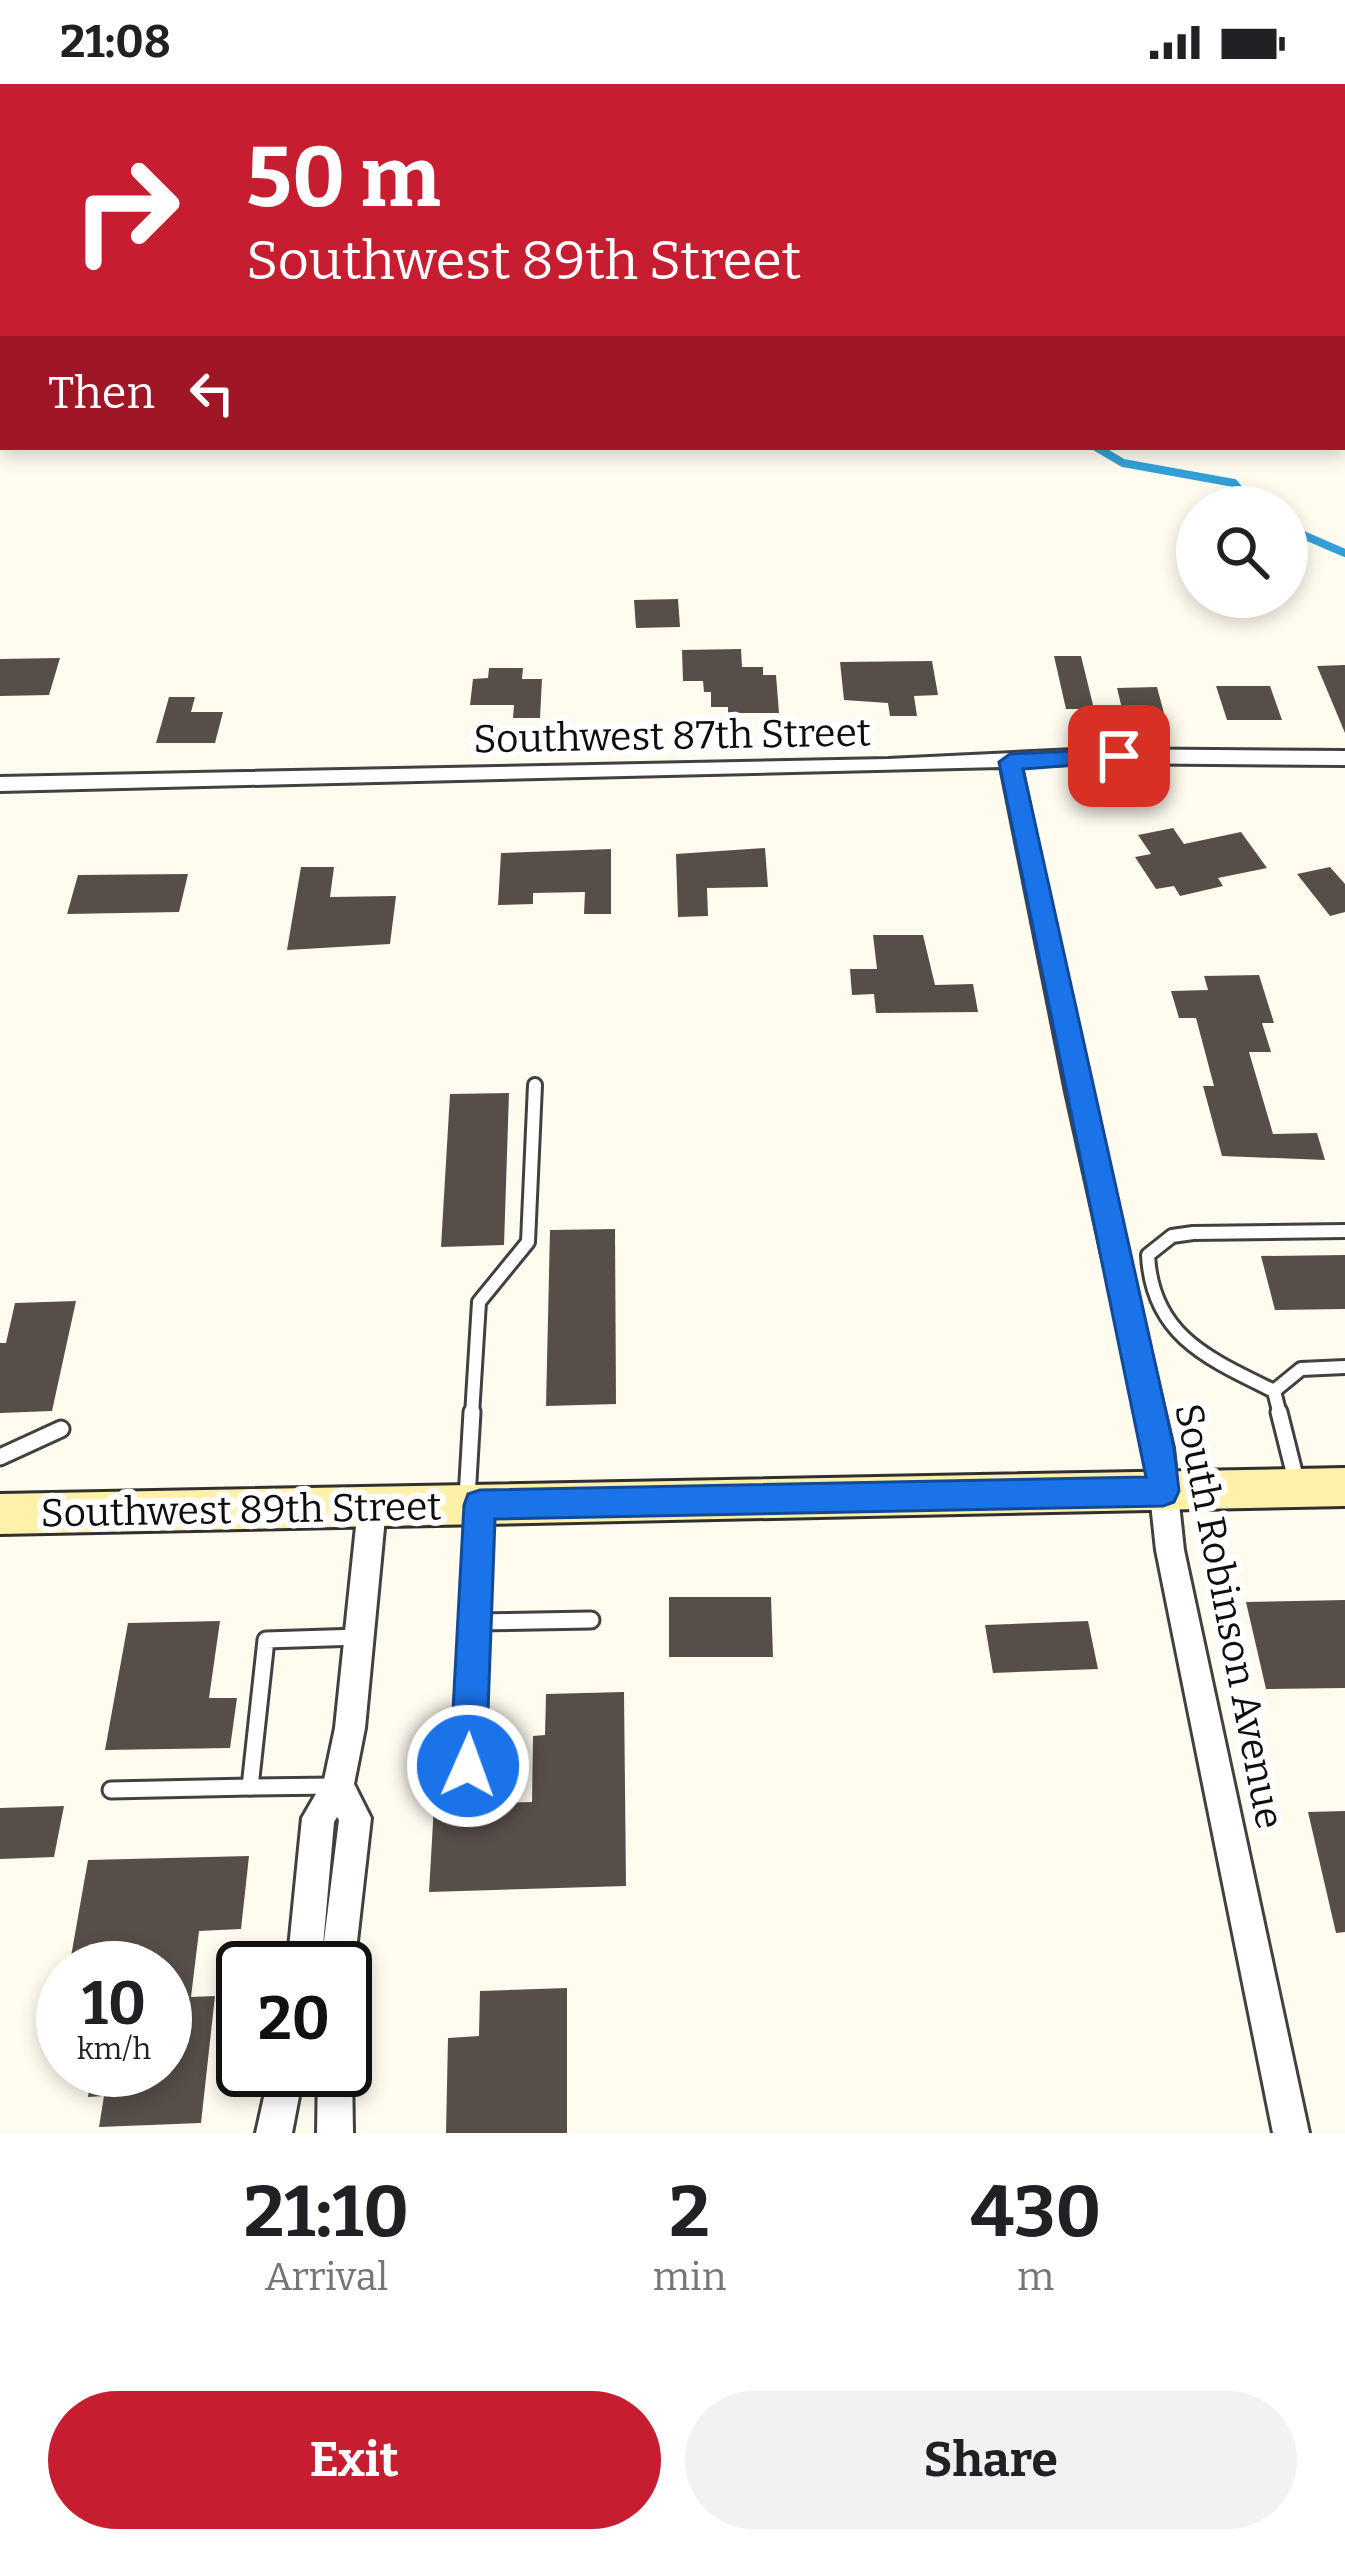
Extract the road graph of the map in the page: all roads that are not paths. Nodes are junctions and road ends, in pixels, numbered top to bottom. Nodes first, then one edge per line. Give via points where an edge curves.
1 (1345, 758) edge
2 (1010, 762) junction
3 (0, 784) edge
4 (535, 1085) dead end
5 (1345, 1231) edge
6 (1345, 1367) edge
7 (1274, 1391) junction
8 (61, 1429) dead end
9 (0, 1457) edge
10 (1345, 1487) edge
11 (1298, 1489) junction
12 (1163, 1491) junction
13 (473, 1505) junction
14 (372, 1507) junction
15 (0, 1514) edge
16 (592, 1620) dead end
17 (474, 1622) junction
18 (361, 1637) junction
19 (468, 1766) dead end
20 (338, 1786) junction
21 (250, 1787) junction
22 (111, 1790) dead end
23 (307, 1941) edge
24 (340, 1941) edge
25 (281, 2097) edge
26 (335, 2097) edge
27 (274, 2133) edge
28 (335, 2133) edge
29 (1291, 2133) edge

1 - 2 street, Southwest 87th Street
2 - 3 street, Southwest 87th Street
2 - 12 street, South Robinson Avenue
4 - 13 lane via 528,1242 479,1302
5 - 7 lane via 1193,1233 1172,1236 1148,1256 1165,1326
6 - 7 lane via 1301,1369
7 - 11 lane
8 - 9 lane
10 - 11 main road, Southwest 89th Street
11 - 12 main road, Southwest 89th Street
12 - 13 main road, Southwest 89th Street
12 - 29 street, South Robinson Avenue
13 - 14 main road, Southwest 89th Street
13 - 17 lane
14 - 15 main road, Southwest 89th Street
14 - 18 street
16 - 17 lane
17 - 19 lane
18 - 20 street
18 - 21 lane via 266,1640
20 - 21 lane
20 - 23 street via 319,1818
20 - 24 street via 355,1818
21 - 22 lane
25 - 27 street
26 - 28 street

